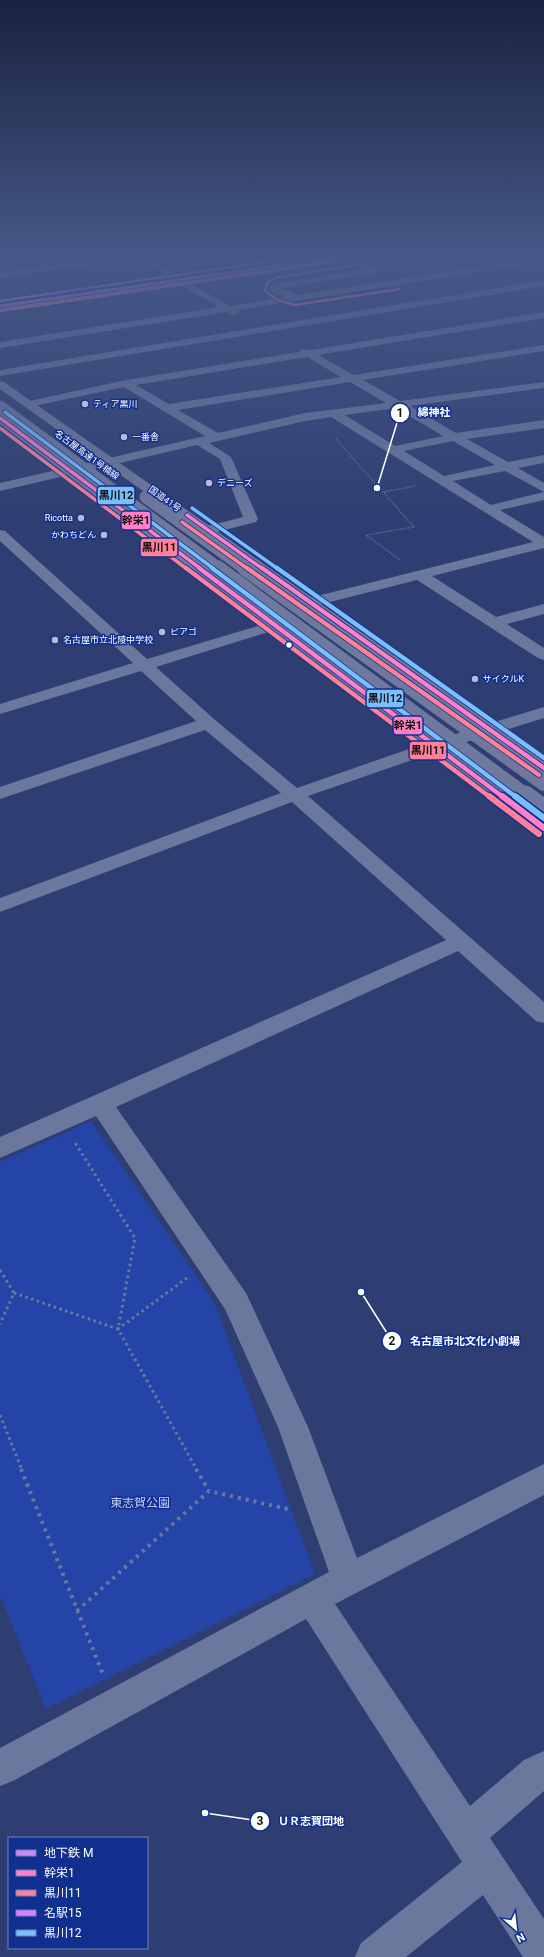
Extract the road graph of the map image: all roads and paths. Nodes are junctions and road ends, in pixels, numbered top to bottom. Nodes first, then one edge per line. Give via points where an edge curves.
1 (166, 345) edge
2 (294, 345) edge
3 (356, 345) edge
4 (523, 345) edge
5 (544, 348) edge
6 (532, 350) junction
7 (308, 353) junction
8 (544, 358) edge
9 (0, 373) edge
10 (351, 379) junction
11 (126, 383) junction
12 (0, 384) edge
13 (544, 385) edge
14 (0, 393) edge
15 (29, 404) junction
16 (397, 405) junction
17 (0, 408) edge
18 (167, 408) junction
19 (333, 413) junction
20 (316, 415) junction
21 (0, 418) edge
22 (544, 424) edge
23 (215, 437) junction
24 (454, 437) junction
25 (198, 441) junction
26 (392, 450) junction
27 (544, 460) edge
28 (111, 461) junction
29 (506, 466) junction
30 (71, 470) junction
31 (441, 480) junction
32 (0, 487) edge
33 (544, 488) edge
34 (384, 492) junction
35 (544, 496) edge
36 (489, 509) junction
37 (209, 530) junction
38 (0, 534) edge
39 (544, 543) edge
40 (420, 575) junction
41 (310, 602) junction
42 (544, 609) edge
43 (493, 623) junction
44 (276, 624) junction
45 (544, 655) edge
46 (144, 665) junction
47 (0, 709) edge
48 (544, 712) edge
49 (208, 723) junction
50 (490, 730) junction
51 (435, 746) junction
52 (544, 768) edge
53 (544, 783) edge
54 (0, 793) edge
55 (294, 795) junction
56 (544, 810) edge
57 (544, 828) edge
58 (0, 905) edge
59 (460, 942) junction
60 (544, 1015) edge
61 (100, 1103) junction
62 (61, 1120) junction
63 (0, 1148) edge
64 (209, 1262) junction
65 (0, 1270) edge
66 (14, 1294) junction
67 (0, 1324) edge
68 (118, 1329) junction
69 (0, 1415) edge
70 (544, 1479) edge
71 (209, 1491) junction
72 (326, 1517) junction
73 (348, 1580) junction
74 (312, 1598) junction
75 (78, 1611) junction
76 (115, 1705) junction
77 (0, 1768) edge
78 (544, 1769) edge
79 (466, 1834) junction
80 (487, 1867) junction
81 (544, 1954) edge
82 (375, 1957) edge

1 - 9 street
2 - 7 street
3 - 7 street
4 - 6 street
5 - 6 street
6 - 8 street
6 - 10 street
7 - 10 street
7 - 11 street
10 - 16 street
10 - 18 street
11 - 15 street
11 - 18 street
12 - 15 highway, 国道41号
13 - 16 street
14 - 53 highway, 名古屋高速1号楠線, bridge
15 - 28 highway, 国道41号
16 - 19 street
16 - 24 street
17 - 56 highway, 名古屋高速1号楠線, bridge
18 - 23 street
19 - 20 street
19 - 26 street
20 - 23 street
20 - 34 path
21 - 30 highway
22 - 24 street
23 - 25 street
24 - 26 street
24 - 29 street
25 - 28 street
25 - 37 street via 225,457 252,519
26 - 31 street
27 - 29 street
28 - 30 street
28 - 37 highway, 国道41号
29 - 31 street
29 - 33 street
30 - 32 street
30 - 44 highway
31 - 34 path
31 - 36 street
34 - 40 path via 414,527 366,535
35 - 36 street
36 - 39 street
37 - 41 highway, 国道41号
38 - 46 street
39 - 40 street
40 - 41 street
40 - 43 street
41 - 50 highway, 国道41号
42 - 43 street
43 - 45 street
44 - 46 street
44 - 51 highway
46 - 47 street
46 - 49 street
48 - 50 street
49 - 54 street
49 - 55 street
50 - 51 street
50 - 52 highway, 国道41号
51 - 55 street
51 - 57 highway
55 - 58 street
55 - 59 street
59 - 60 street
59 - 61 street
61 - 62 street
61 - 64 street
62 - 63 street
62 - 68 path via 135,1238
64 - 68 path
64 - 72 street via 236,1302 290,1420
65 - 66 path
66 - 67 path
66 - 68 path
68 - 71 path
69 - 75 path
70 - 73 street
71 - 72 path
71 - 75 path
72 - 73 street
73 - 74 street
74 - 76 street
74 - 79 street
75 - 76 path
76 - 77 street
78 - 79 street
79 - 80 street
80 - 81 street
80 - 82 street

